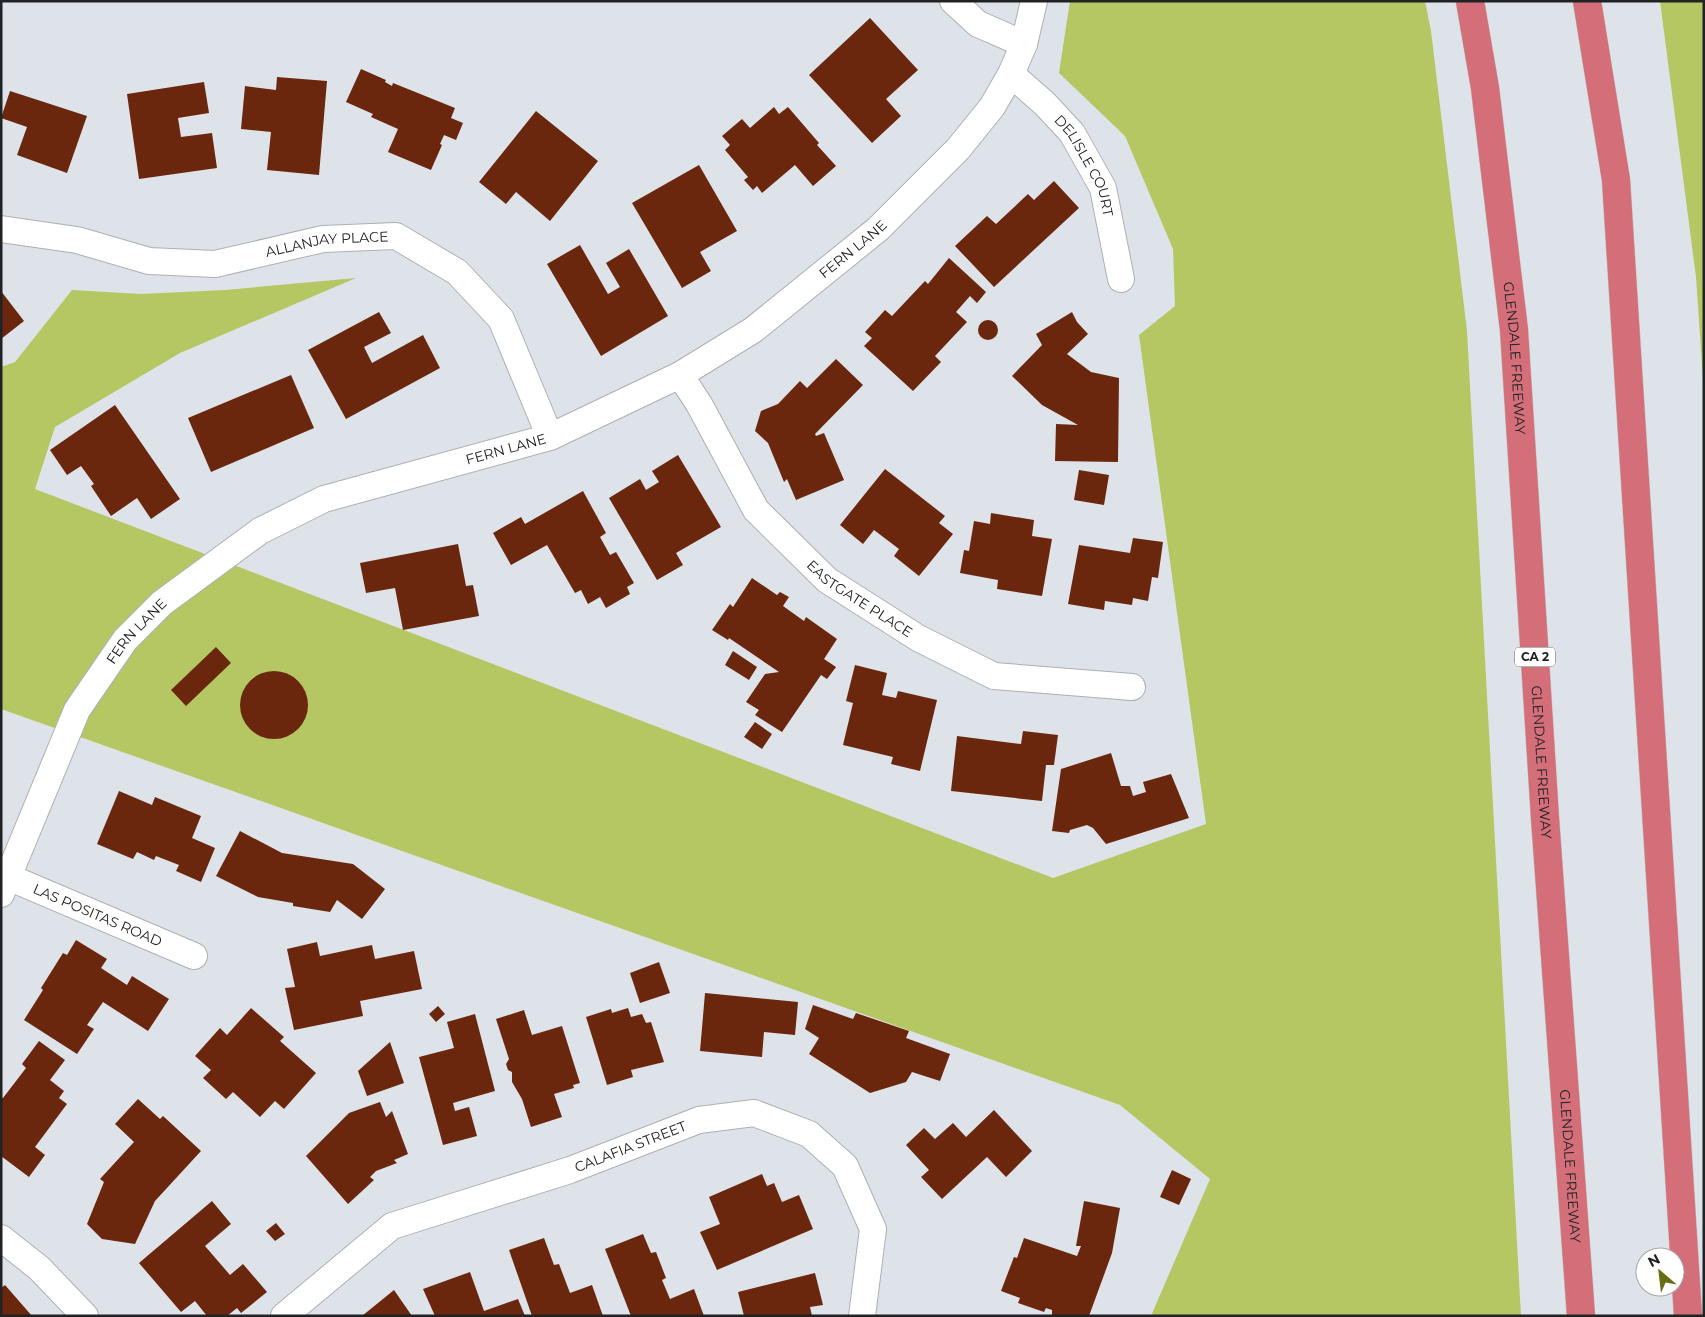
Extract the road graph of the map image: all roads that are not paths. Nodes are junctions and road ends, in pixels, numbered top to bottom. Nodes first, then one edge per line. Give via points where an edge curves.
1 (953, 1) edge
2 (1034, 1) edge
3 (1470, 1) edge
4 (1587, 1) edge
5 (1024, 44) junction
6 (1011, 74) junction
7 (1, 229) edge
8 (1121, 279) dead end
9 (680, 375) junction
10 (550, 437) junction
11 (1132, 687) dead end
12 (4, 882) edge
13 (194, 956) dead end
14 (1, 1238) edge
15 (85, 1316) edge
16 (284, 1316) edge
17 (862, 1316) edge
18 (1580, 1316) edge
19 (1688, 1316) edge

1 - 5 street via 978,24
2 - 5 street, FERN LANE
3 - 18 highway, GLENDALE FREEWAY / CA 2 via 1485,88 1514,330
4 - 19 highway via 1616,180
5 - 6 street, FERN LANE
6 - 8 street, DELISLE COURT via 1072,133 1103,188
6 - 9 street, FERN LANE via 992,107 958,148 878,229 753,330
7 - 10 street, ALLANJAY PLACE via 77,240 148,261 215,264 323,238 396,236 457,272 501,319
9 - 10 street, FERN LANE
9 - 11 street, EASTGATE PLACE via 756,510 827,580 918,638 994,676
10 - 12 street, FERN LANE via 324,499 260,531 162,603 125,640 77,710
12 - 13 street, LAS POSITAS ROAD
14 - 15 street via 39,1268
16 - 17 street, CALAFIA STREET via 392,1226 570,1170 699,1120 754,1113 809,1134 845,1166 873,1229

